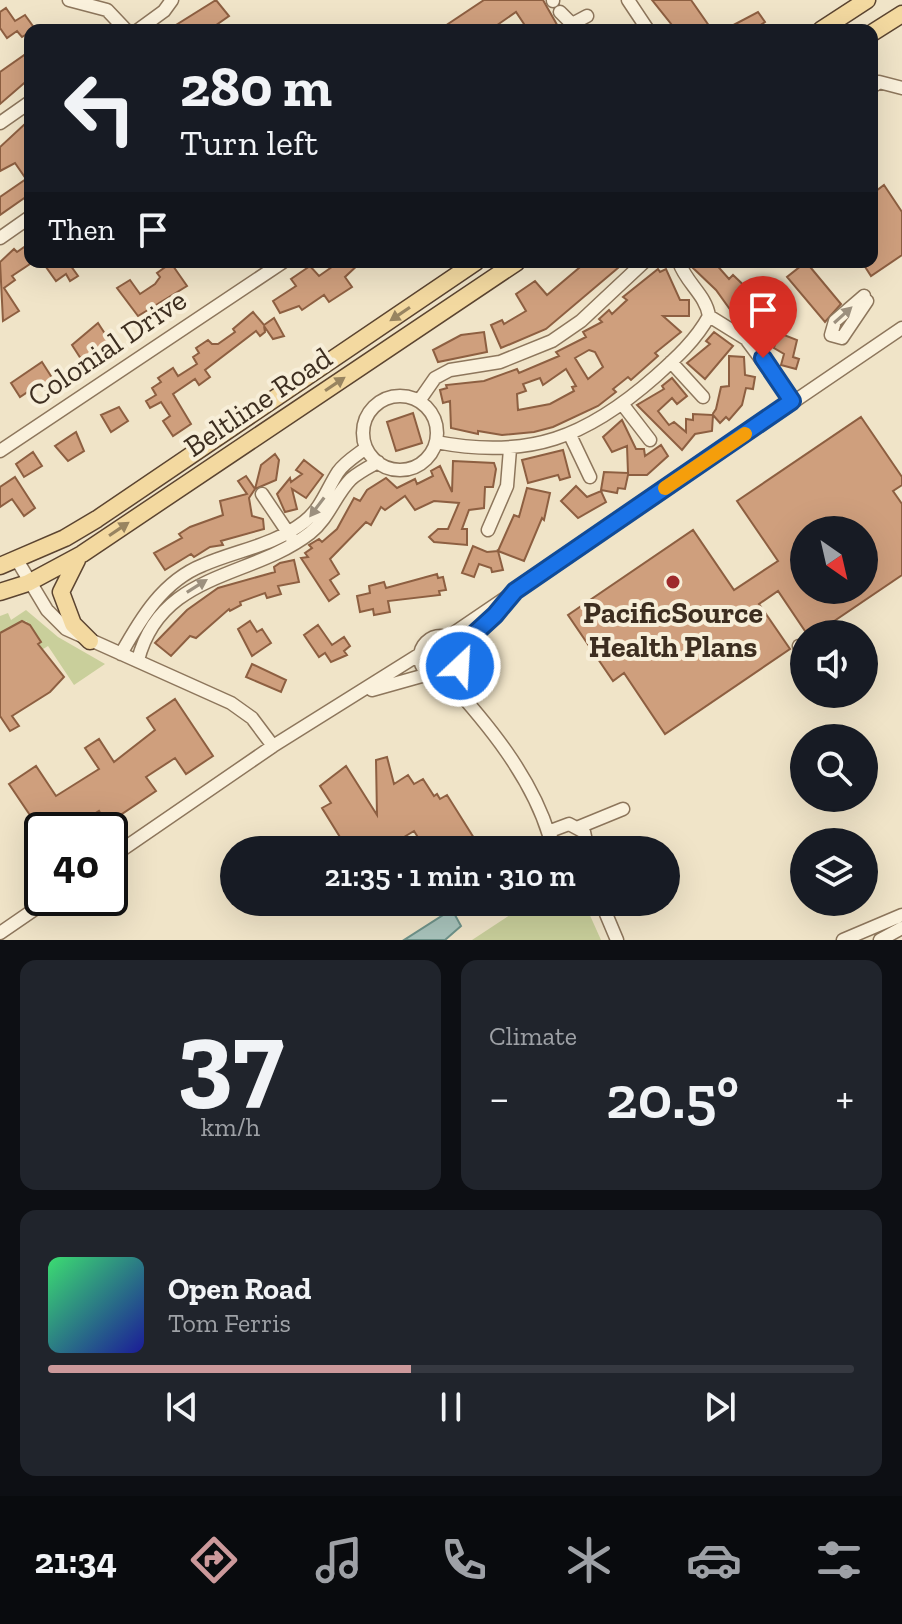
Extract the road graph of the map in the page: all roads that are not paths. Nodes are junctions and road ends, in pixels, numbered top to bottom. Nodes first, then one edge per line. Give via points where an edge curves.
1 (69, 0) edge
2 (172, 0) edge
3 (628, 0) edge
4 (867, 0) edge
5 (555, 4) edge
6 (902, 14) edge
7 (587, 16) dead end
8 (120, 24) edge
9 (146, 24) edge
10 (644, 24) edge
11 (830, 24) edge
12 (878, 29) edge
13 (878, 83) edge
14 (902, 88) edge
15 (24, 106) edge
16 (0, 123) edge
17 (24, 221) edge
18 (0, 238) edge
19 (274, 268) edge
20 (467, 268) edge
21 (508, 268) edge
22 (638, 268) edge
23 (681, 268) edge
24 (709, 316) junction
25 (902, 328) edge
26 (671, 362) junction
27 (703, 397) dead end
28 (419, 401) junction
29 (792, 401) junction
30 (623, 405) junction
31 (570, 435) junction
32 (650, 440) dead end
33 (436, 442) junction
34 (366, 448) junction
35 (510, 449) junction
36 (0, 451) edge
37 (378, 462) junction
38 (590, 477) dead end
39 (262, 494) dead end
40 (488, 530) dead end
41 (291, 538) junction
42 (82, 554) junction
43 (17, 560) junction
44 (0, 566) edge
45 (28, 583) junction
46 (515, 591) junction
47 (0, 592) edge
48 (448, 637) junction
49 (90, 641) junction
50 (460, 647) junction
51 (121, 654) junction
52 (420, 654) junction
53 (138, 660) junction
54 (429, 674) junction
55 (452, 674) junction
56 (350, 697) junction
57 (273, 746) junction
58 (534, 796) junction
59 (564, 824) junction
60 (579, 827) junction
61 (549, 835) joint
62 (584, 836) edge
63 (596, 836) edge
64 (128, 846) edge
65 (902, 915) edge
66 (25, 916) edge
67 (607, 916) edge
68 (902, 928) edge
69 (0, 933) edge
70 (617, 940) edge
71 (843, 940) edge
72 (880, 940) edge

1 - 8 street via 107,10
2 - 9 street
3 - 10 street
4 - 11 main road
5 - 7 street via 572,24
6 - 12 main road
13 - 14 street
15 - 16 street
17 - 18 street
19 - 36 street, Colonial Drive
20 -> 43 main road, Beltline Road via 97,519
42 -> 21 main road, Beltline Road
22 - 28 street via 552,341 500,362 450,370 435,378
23 - 24 street via 703,297
24 - 26 street
24 - 29 street via 746,339
25 - 29 street
26 - 27 street
26 - 30 street
28 - 33 street via 435,418
28 - 34 street via 397,396 376,405 364,425
29 - 46 street
30 - 31 street
30 - 32 street
31 - 35 street
31 - 38 street
33 - 35 street
33 - 37 street via 423,462 412,468 388,468
34 - 37 street
34 -> 41 street via 340,469 314,513
35 - 40 street via 507,486
37 - 41 street via 350,480 326,517
39 - 41 street
41 - 51 street via 203,564 179,578 145,613
53 -> 41 street via 148,633 178,598 206,580 276,554
42 - 45 main road, Beltline Road
42 - 49 main road via 61,592 73,624
43 - 44 main road, Beltline Road
43 - 45 street
45 - 47 main road, Beltline Road
45 - 49 street via 66,629
46 - 48 street
46 - 50 street
48 - 50 street
48 - 52 street via 430,639
49 - 51 street
50 - 55 street via 462,659
51 - 53 street
52 - 54 street
52 - 56 street
53 - 57 street via 245,711
54 - 55 street
54 - 56 street
55 - 58 street
56 - 57 street
57 - 64 street
58 - 59 street
58 - 61 street
59 - 60 street
59 - 61 street
60 - 62 street
60 - 63 street via 623,809
65 - 71 street
66 - 69 street
67 - 70 street
68 - 72 street

